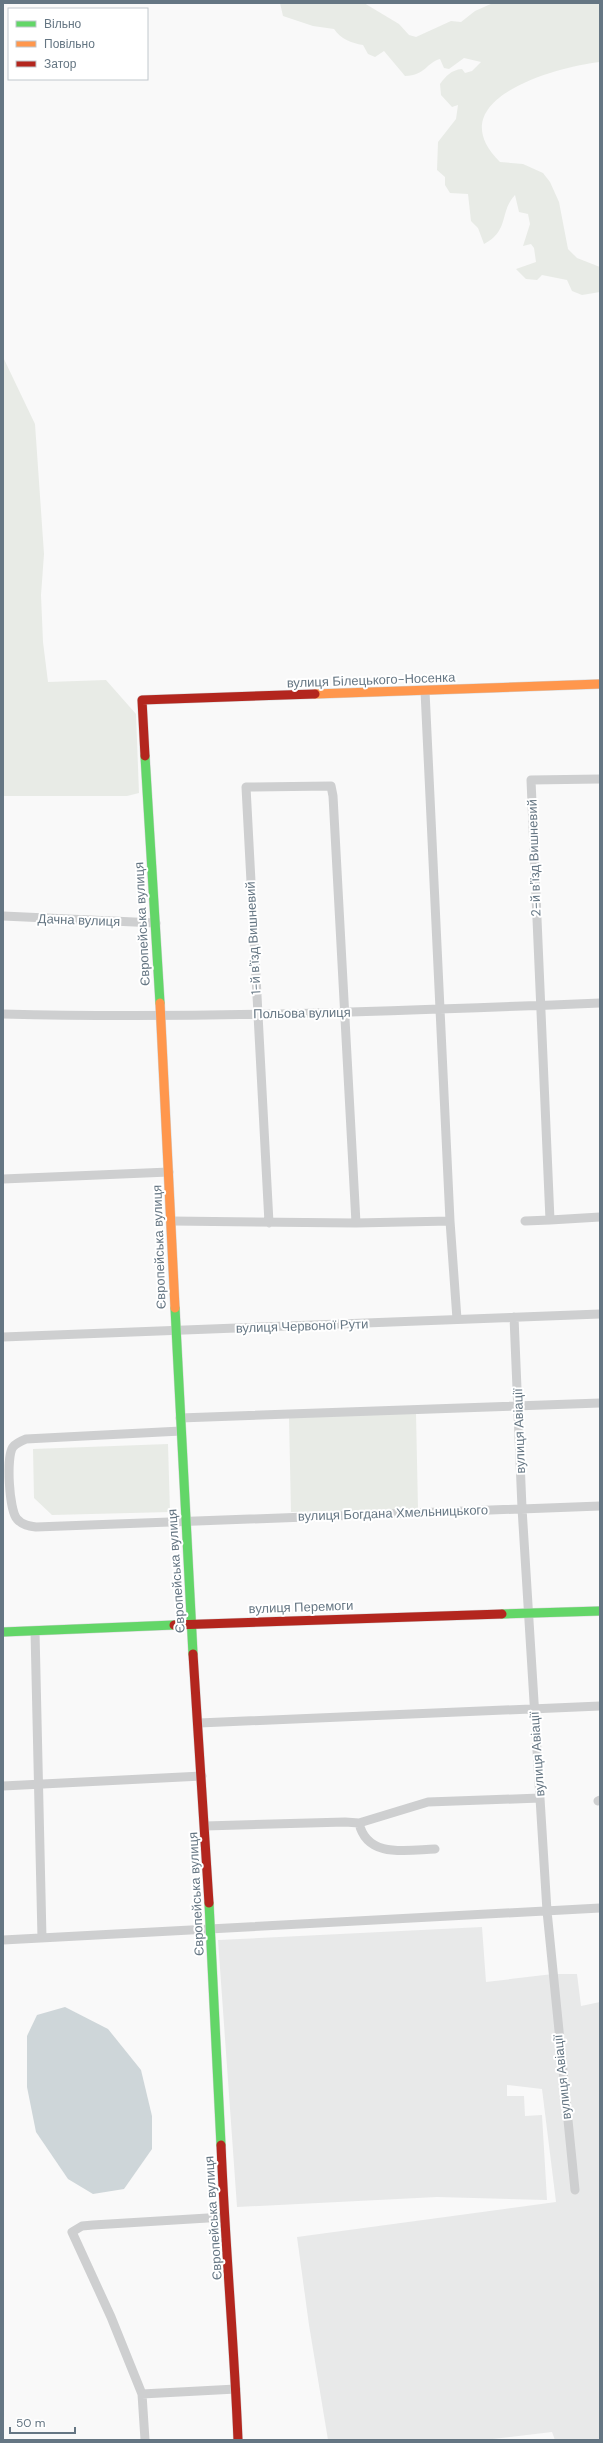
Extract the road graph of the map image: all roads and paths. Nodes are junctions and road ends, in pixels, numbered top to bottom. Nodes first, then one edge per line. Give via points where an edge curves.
1 (600, 684) edge
2 (425, 691) junction
3 (142, 700) joint
4 (600, 779) edge
5 (3, 916) edge
6 (156, 923) junction
7 (600, 1002) edge
8 (540, 1005) junction
9 (439, 1009) junction
10 (345, 1012) junction
11 (3, 1014) edge
12 (257, 1014) junction
13 (160, 1016) junction
14 (169, 1172) junction
15 (3, 1179) edge
16 (600, 1217) edge
17 (550, 1220) junction
18 (171, 1221) junction
19 (450, 1221) junction
20 (525, 1221) dead end
21 (269, 1223) junction
22 (356, 1223) junction
23 (600, 1314) edge
24 (514, 1317) junction
25 (456, 1319) junction
26 (176, 1332) junction
27 (3, 1337) edge
28 (600, 1403) edge
29 (518, 1406) junction
30 (180, 1418) junction
31 (181, 1431) junction
32 (600, 1506) edge
33 (522, 1508) junction
34 (185, 1522) junction
35 (600, 1611) edge
36 (529, 1614) junction
37 (192, 1624) junction
38 (35, 1631) junction
39 (3, 1632) edge
40 (600, 1706) edge
41 (535, 1709) junction
42 (199, 1723) junction
43 (202, 1776) junction
44 (38, 1784) junction
45 (3, 1786) edge
46 (540, 1798) junction
47 (359, 1823) junction
48 (205, 1826) junction
49 (435, 1848) dead end
50 (600, 1908) edge
51 (547, 1910) junction
52 (211, 1929) junction
53 (42, 1938) junction
54 (3, 1940) edge
55 (575, 2190) dead end
56 (224, 2217) junction
57 (236, 2389) junction
58 (142, 2394) junction
59 (145, 2440) edge
60 (238, 2440) edge

1 - 2 street, вулиця Білецького-Носенка
2 - 3 street, вулиця Білецького-Носенка
2 - 9 street
3 - 6 street, Європейська вулиця
4 - 8 street, 2-й вʼїзд Вишневий via 531,780
5 - 6 street, Дачна вулиця
6 - 13 street, Європейська вулиця
7 - 8 street, Польова вулиця
8 - 9 street, Польова вулиця
8 - 17 street
9 - 10 street, Польова вулиця
9 - 19 street
10 - 12 street, Польова вулиця
10 - 12 street, 1-й в'їзд Вишневий via 331,786 246,787
10 - 22 street
11 - 13 street, Польова вулиця
12 - 13 street, Польова вулиця
12 - 21 street, 1-й в'їзд Вишневий
13 - 14 street, Європейська вулиця
14 - 15 street
14 - 18 street, Європейська вулиця
16 - 17 street
17 - 20 street
18 - 21 street
18 - 26 street, Європейська вулиця
19 - 22 street
19 - 25 street
21 - 22 street
23 - 24 street, вулиця Червоної Рути
24 - 25 street, вулиця Червоної Рути
24 - 29 street, вулиця Авіації
25 - 26 street, вулиця Червоної Рути
26 - 27 street, вулиця Червоної Рути
26 - 30 street, Європейська вулиця
28 - 29 street
29 - 30 street
29 - 33 street, вулиця Авіації
30 - 31 street, Європейська вулиця
31 - 34 street, Європейська вулиця
31 - 34 street, вулиця Богдана Хмельницького via 26,1439 12,1447 9,1457 12,1509 24,1525 36,1527
32 - 33 street, вулиця Богдана Хмельницького
33 - 34 street, вулиця Богдана Хмельницького
33 - 36 street, вулиця Авіації
34 - 37 street, Європейська вулиця
35 - 36 street, вулиця Перемоги
36 - 37 street, вулиця Перемоги
36 - 41 street, вулиця Авіації
37 - 38 street, вулиця Перемоги
37 - 42 street, Європейська вулиця
38 - 39 street, вулиця Перемоги
38 - 44 street
40 - 41 street
41 - 42 street
41 - 46 street, вулиця Авіації
42 - 43 street, Європейська вулиця
43 - 44 street
43 - 48 street, Європейська вулиця
44 - 45 street
44 - 53 street
46 - 47 street via 428,1802
46 - 51 street, вулиця Авіації
47 - 48 street
47 - 49 street via 365,1838 382,1849
48 - 52 street, Європейська вулиця
50 - 51 street
51 - 52 street
51 - 55 street, вулиця Авіації
52 - 53 street
52 - 56 street, Європейська вулиця
53 - 54 street
56 - 57 street, Європейська вулиця
56 - 58 street via 93,2224 82,2226 72,2232 111,2317
57 - 58 street
57 - 60 street, Європейська вулиця
58 - 59 street

